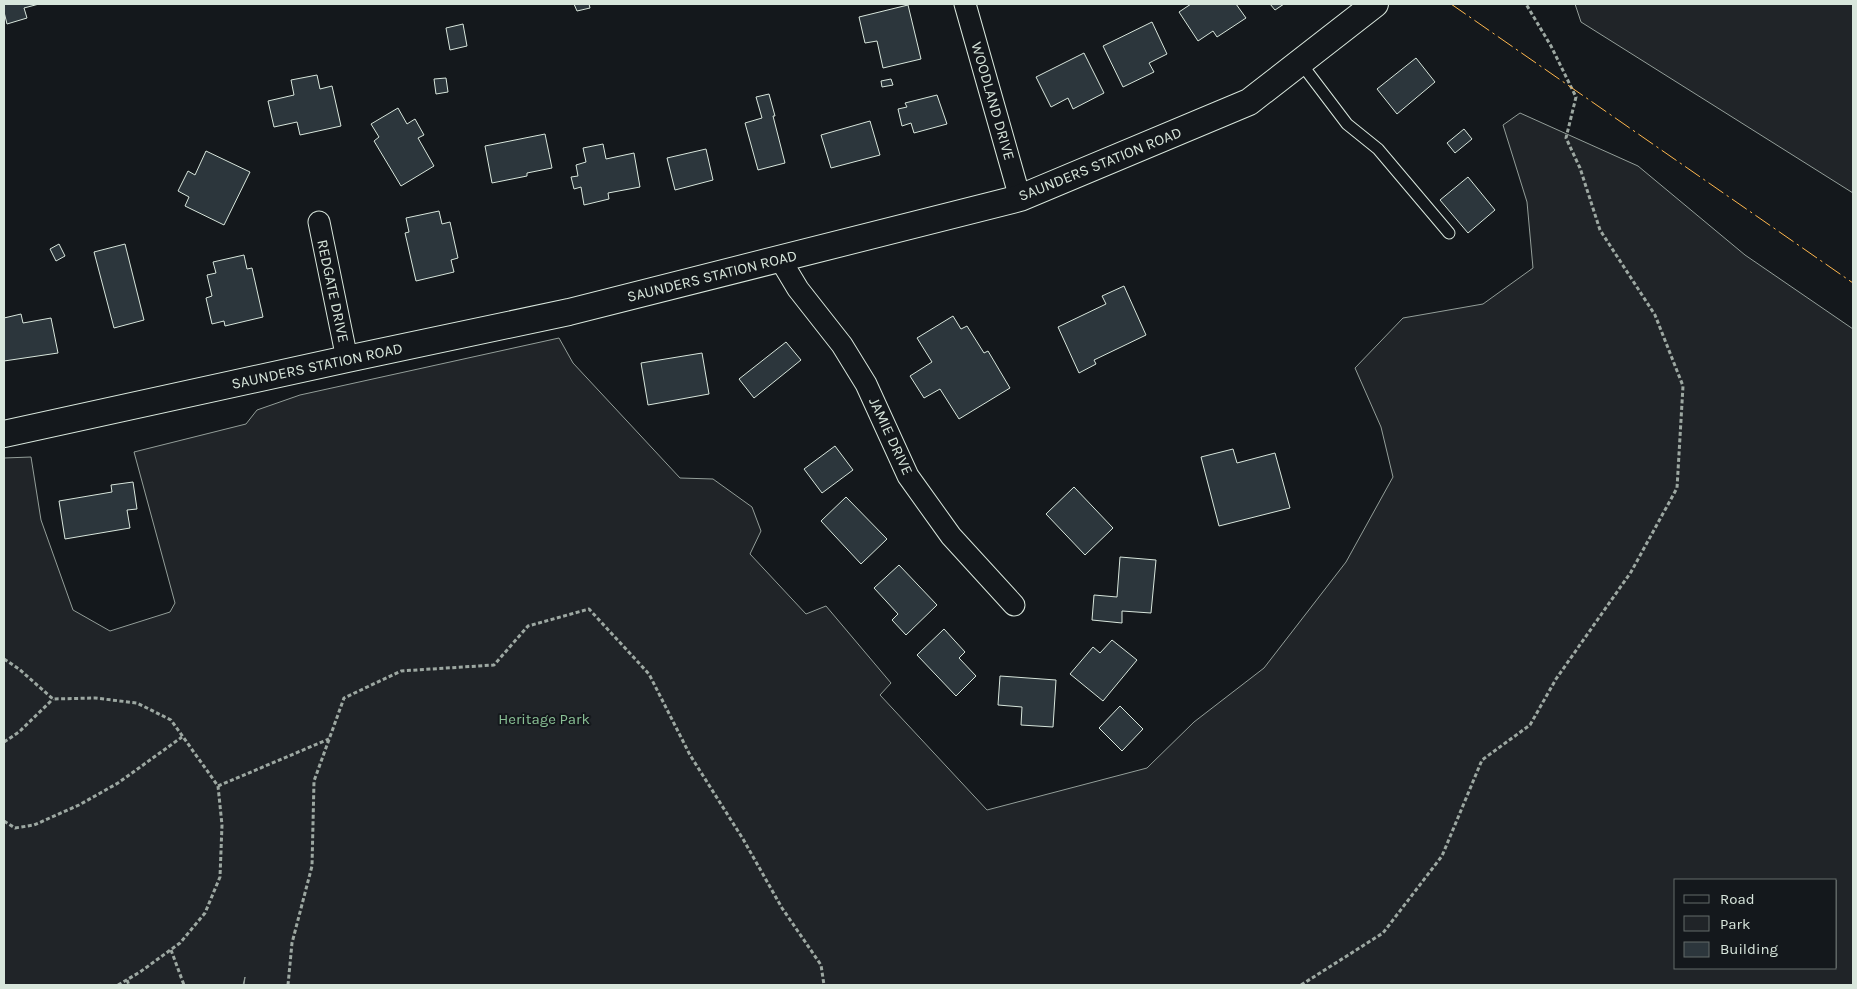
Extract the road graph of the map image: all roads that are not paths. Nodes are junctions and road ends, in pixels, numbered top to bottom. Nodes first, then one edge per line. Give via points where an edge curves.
1 (965, 4) edge
2 (1375, 4) edge
3 (1300, 62) junction
4 (1020, 198) junction
5 (319, 222) dead end
6 (1448, 233) dead end
7 (780, 259) junction
8 (347, 359) junction
9 (4, 434) edge
10 (1014, 605) dead end

1 - 4 street, WOODLAND DRIVE
2 - 3 street, SAUNDERS STATION ROAD
3 - 4 street, SAUNDERS STATION ROAD via 1249,102
3 - 6 lane via 1347,124 1378,149
4 - 7 street, SAUNDERS STATION ROAD
5 - 8 street, REDGATE DRIVE
7 - 8 street, SAUNDERS STATION ROAD via 569,312
7 - 10 street, JAMIE DRIVE via 866,384 908,476 951,536
8 - 9 street, SAUNDERS STATION ROAD

